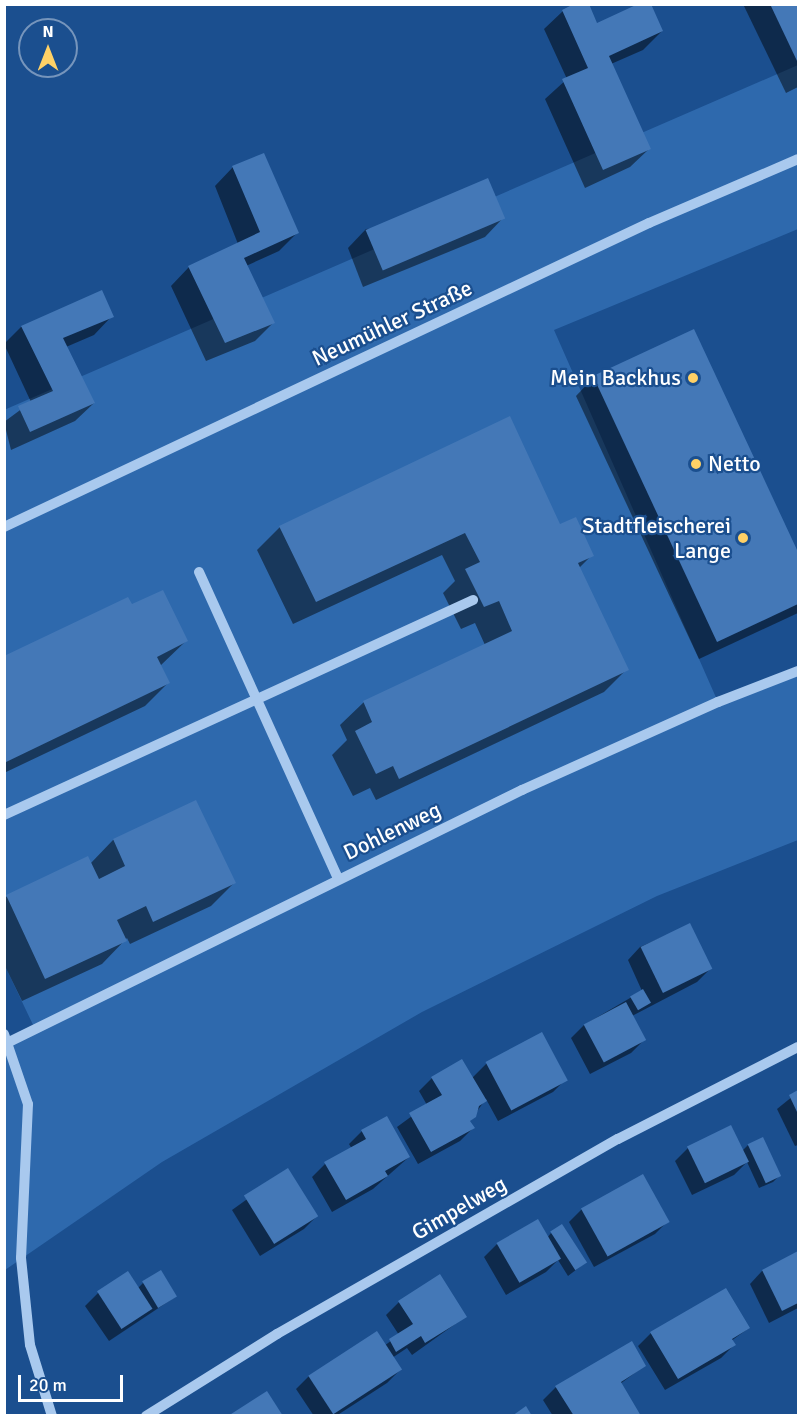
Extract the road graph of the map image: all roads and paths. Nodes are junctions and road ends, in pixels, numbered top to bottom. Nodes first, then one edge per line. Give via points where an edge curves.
1 (798, 159) edge
2 (4, 526) edge
3 (199, 572) dead end
4 (473, 600) dead end
5 (798, 671) edge
6 (257, 699) junction
7 (4, 815) edge
8 (338, 879) junction
9 (7, 1038) edge
10 (798, 1047) edge
11 (52, 1416) edge
12 (146, 1416) edge

1 - 2 street, Neumühler Straße via 649,223
3 - 6 street
4 - 6 street
5 - 8 street, Dohlenweg via 718,702 522,790
6 - 7 street
6 - 8 street
8 - 9 street, Dohlenweg
9 - 11 street via 28,1104 21,1258 30,1345
10 - 12 street, Gimpelweg via 618,1139 277,1334

